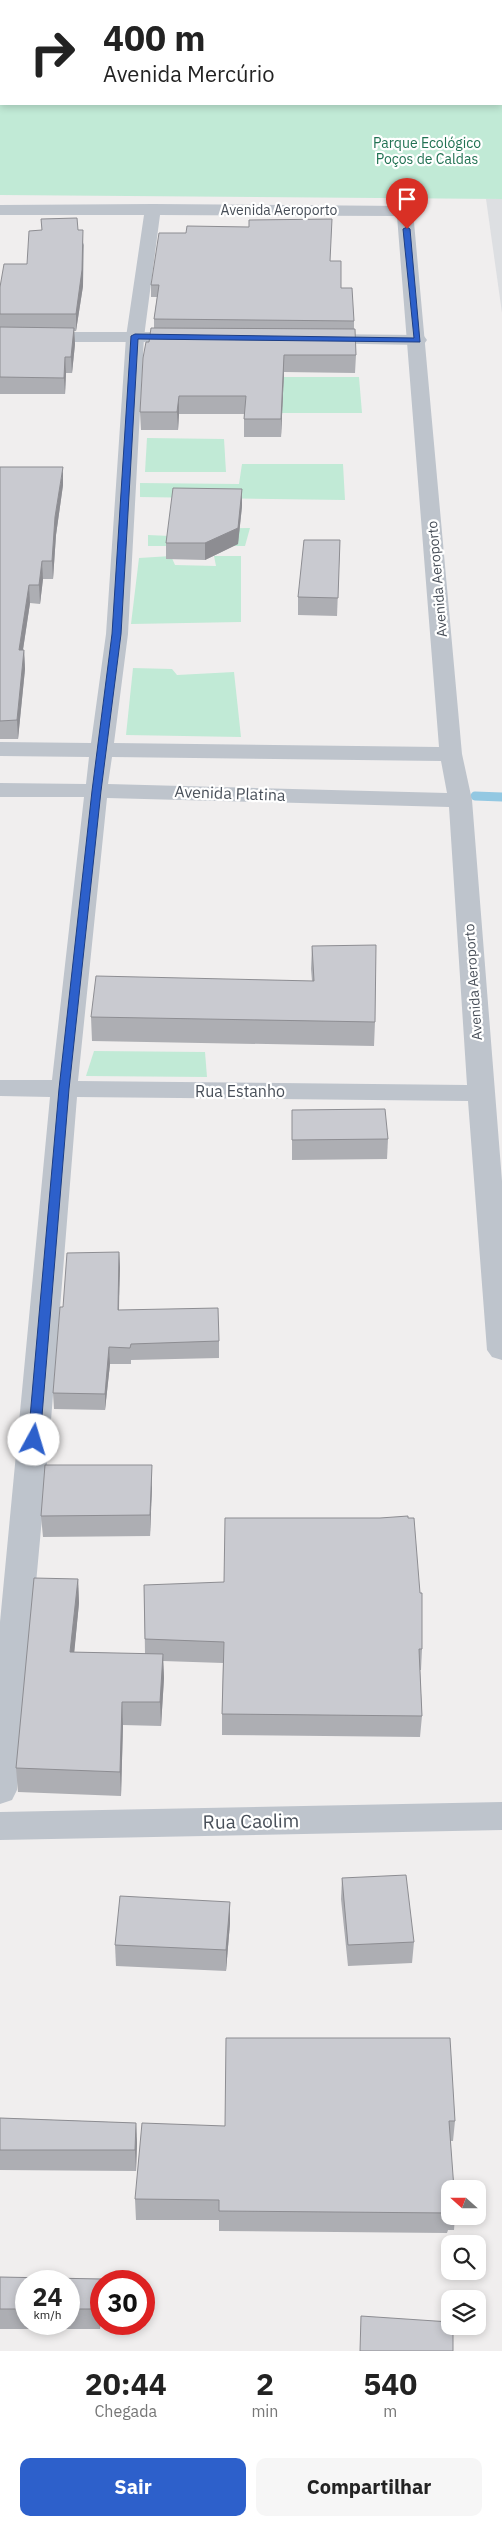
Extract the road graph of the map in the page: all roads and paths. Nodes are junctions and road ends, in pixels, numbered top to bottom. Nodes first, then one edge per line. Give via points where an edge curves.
1 (154, 209) junction
2 (0, 210) edge
3 (135, 336) junction
4 (0, 337) edge
5 (203, 337) edge
6 (301, 339) edge
7 (418, 340) junction
8 (0, 750) edge
9 (101, 750) junction
10 (452, 754) junction
11 (0, 790) edge
12 (96, 791) junction
13 (460, 800) junction
14 (0, 1088) edge
15 (64, 1089) junction
16 (481, 1093) junction
17 (502, 1350) edge
18 (0, 1790) edge
19 (502, 1816) edge
20 (0, 1826) edge

1 - 2 street, Avenida Aeroporto
1 - 3 street
1 - 7 street, Avenida Aeroporto via 405,211
3 - 4 street
3 - 5 street
3 - 9 street via 117,634
6 - 7 street
7 - 10 street, Avenida Aeroporto
8 - 9 street
9 - 10 street
9 - 12 street
10 - 13 street, Avenida Aeroporto
11 - 12 street, Avenida Platina
12 - 13 street, Avenida Platina
12 - 15 street
13 - 16 street, Avenida Aeroporto
14 - 15 street, Rua Estanho
15 - 16 street, Rua Estanho
15 - 18 street
16 - 17 street, Avenida Aeroporto
19 - 20 street, Rua Caolim

